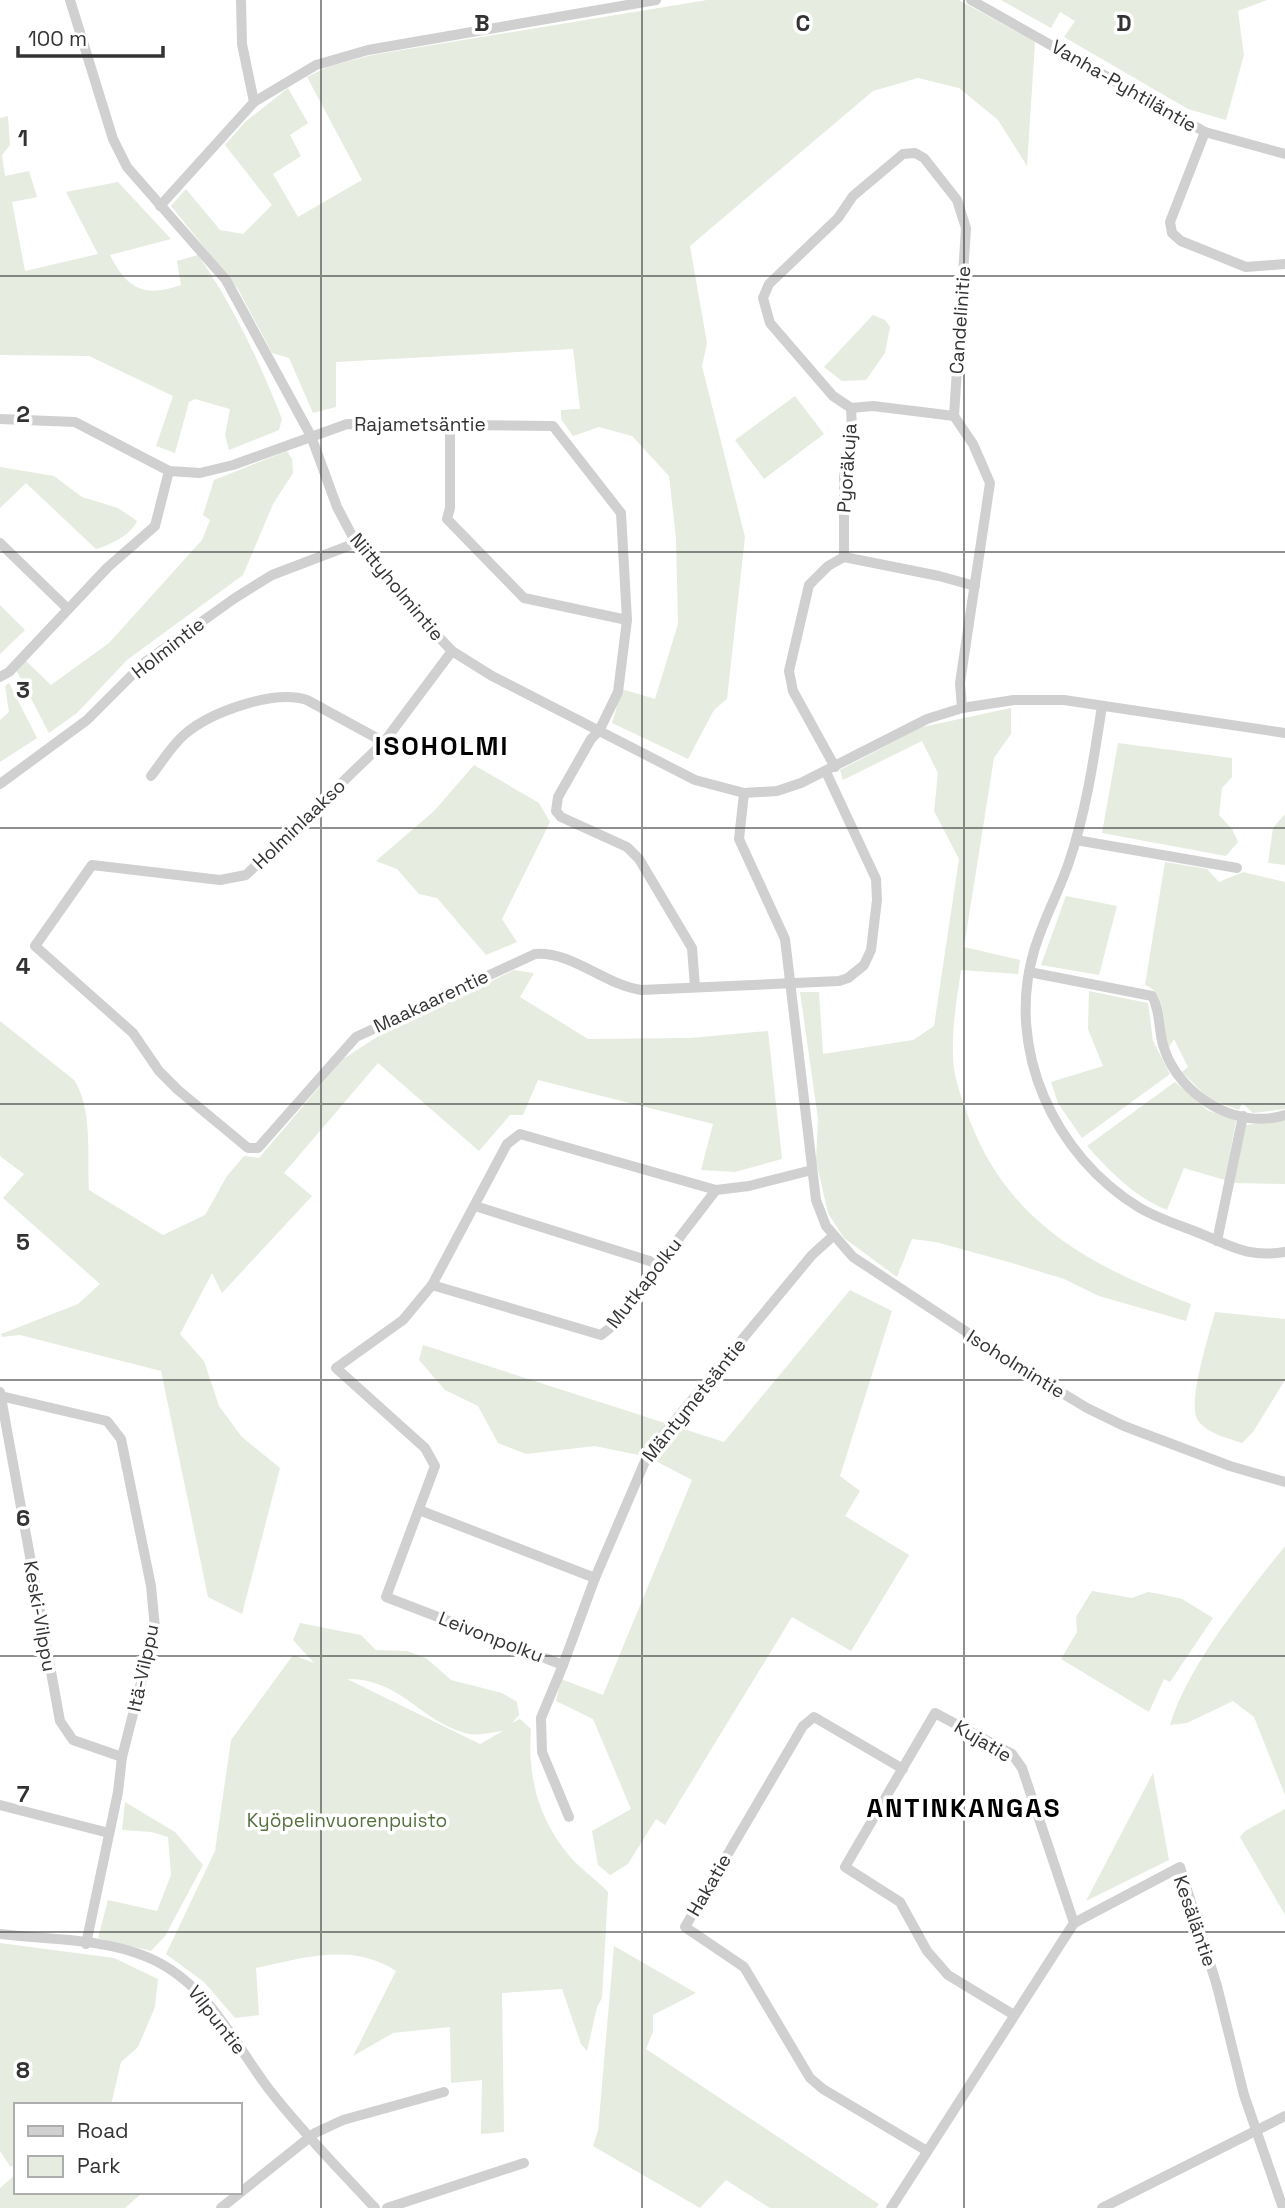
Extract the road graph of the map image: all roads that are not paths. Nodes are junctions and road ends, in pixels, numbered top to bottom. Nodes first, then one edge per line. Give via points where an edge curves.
1 (70, 0) edge
2 (241, 0) edge
3 (656, 0) edge
4 (971, 0) edge
5 (254, 102) junction
6 (1205, 132) junction
7 (1285, 154) edge
8 (160, 206) junction
9 (1285, 264) edge
10 (763, 298) joint
11 (851, 408) junction
12 (954, 416) junction
13 (0, 419) edge
14 (450, 423) junction
15 (312, 436) junction
16 (169, 471) junction
17 (356, 542) junction
18 (0, 543) edge
19 (844, 557) junction
20 (975, 586) junction
21 (68, 609) junction
22 (627, 620) junction
23 (453, 651) junction
24 (0, 677) edge
25 (1102, 706) junction
26 (962, 708) junction
27 (599, 731) junction
28 (1285, 733) edge
29 (384, 742) junction
30 (831, 769) junction
31 (151, 776) dead end
32 (0, 784) edge
33 (744, 793) junction
34 (1076, 839) junction
35 (1237, 868) dead end
36 (1029, 972) junction
37 (793, 985) junction
38 (695, 987) junction
39 (149, 1052) joint
40 (1285, 1115) edge
41 (1243, 1116) junction
42 (812, 1170) junction
43 (716, 1190) junction
44 (475, 1206) junction
45 (833, 1236) junction
46 (1217, 1241) junction
47 (1285, 1252) edge
48 (659, 1264) junction
49 (432, 1285) junction
50 (1, 1394) edge
51 (1285, 1482) edge
52 (419, 1510) junction
53 (595, 1578) junction
54 (563, 1665) junction
55 (122, 1757) junction
56 (903, 1769) junction
57 (0, 1805) edge
58 (569, 1817) dead end
59 (109, 1833) junction
60 (1074, 1923) junction
61 (0, 1934) edge
62 (86, 1944) junction
63 (1014, 2015) junction
64 (444, 2092) dead end
65 (1285, 2116) edge
66 (1255, 2130) junction
67 (309, 2137) junction
68 (927, 2151) junction
69 (524, 2163) dead end
70 (242, 2191) edge
71 (238, 2194) edge
72 (221, 2208) edge
73 (375, 2208) edge
74 (387, 2208) edge
75 (891, 2208) edge
76 (1102, 2208) edge
77 (1283, 2208) edge

1 - 8 street, Niittyholmintie via 113,139 127,167
2 - 5 street via 242,44
3 - 5 street via 368,50 316,65
4 - 6 street, Vanha-Pyhtiläntie
5 - 8 street
6 - 7 street, Vanha-Pyhtiläntie
6 - 9 street via 1170,222 1172,233 1181,241 1246,267
8 - 15 street, Niittyholmintie via 226,280
10 - 11 street, Pyoräkuja via 770,323 833,396
10 - 12 street, Candelinitie via 769,284 882,169 903,154 924,158 957,200 966,228
11 - 12 street via 873,406
11 - 19 street, Pyoräkuja via 844,477
12 - 20 street via 990,483
13 - 16 street, Rajametsäntie via 75,422
14 - 15 street, Rajametsäntie via 347,424
14 - 22 street via 447,519 524,598
14 - 22 street, Rajametsäntie via 553,426 621,513
15 - 16 street, Rajametsäntie via 222,467
15 - 17 street, Niittyholmintie via 337,507
16 - 21 street via 155,526
17 - 23 street, Niittyholmintie
17 - 32 street, Holmintie via 272,575 235,598 145,662 87,720
18 - 21 street
19 - 20 street
19 - 30 street via 809,585 789,671 793,691
20 - 26 street via 960,683
21 - 24 street
22 - 27 street via 621,680
23 - 27 street, Niittyholmintie
23 - 29 street, Holminlaakso
25 - 26 street via 1041,699
25 - 28 street
25 - 34 street
26 - 30 street via 927,719
27 - 33 street, Niittyholmintie via 695,780
27 - 38 street via 558,797 556,811 627,847 639,859 692,948
29 - 31 street via 307,700 264,699 189,731
29 - 39 street, Holminlaakso via 246,875 220,880 92,865 35,946 134,1033
30 - 33 street via 788,788
30 - 37 street, Maakaarentie via 876,879 871,950 864,965 848,978
33 - 37 street, Isoholmintie via 739,839 775,911
34 - 35 street
34 - 36 street
36 - 41 street via 1152,996 1172,1068 1199,1098
36 - 46 street via 1029,1050 1040,1092 1057,1123 1086,1162 1123,1195 1150,1213
37 - 38 street, Maakaarentie
37 - 42 street, Isoholmintie
38 - 39 street, Maakaarentie via 628,988 554,955 535,954 356,1037 258,1148 252,1149 178,1090 159,1071
40 - 41 street
41 - 46 street
42 - 43 street
42 - 45 street, Isoholmintie via 818,1208
43 - 44 street via 520,1134 507,1144
43 - 48 street, Mutkapolku
44 - 48 street
44 - 49 street
45 - 51 street, Isoholmintie via 853,1257 900,1290 1087,1408 1230,1466
45 - 53 street, Mäntymetsäntie via 649,1452
46 - 47 street via 1249,1253
48 - 49 street, Mutkapolku via 601,1335
49 - 52 street via 403,1320 336,1368 431,1455 435,1466
50 - 55 street, Keski-Vilppu via 60,1721 73,1740
50 - 55 street, Itä-Vilppu via 107,1421 121,1439 155,1628
52 - 53 street
52 - 54 street, Leivonpolku via 386,1597
53 - 54 street, Mäntymetsäntie
54 - 58 street, Leivonpolku via 541,1718 542,1752
55 - 59 street, Itä-Vilppu
56 - 60 street, Kujatie via 935,1713 1012,1754 1022,1768
56 - 63 street, Kujatie via 845,1867 900,1902 927,1951 948,1975
56 - 68 street, Hakatie via 814,1717 803,1726 685,1927 744,1967 810,2078
57 - 59 street
59 - 62 street, Itä-Vilppu
60 - 63 street, Kesäläntie
60 - 66 street, Kesäläntie via 1180,1867
61 - 62 street, Vilpuntie
62 - 67 street, Vilpuntie via 145,1956 189,1982
63 - 68 street, Kesäläntie
64 - 67 street via 343,2120
65 - 66 street
66 - 76 street
66 - 77 street, Kesäläntie
67 - 70 street
67 - 73 street, Vilpuntie
68 - 75 street, Kesäläntie
69 - 74 street
71 - 72 street

